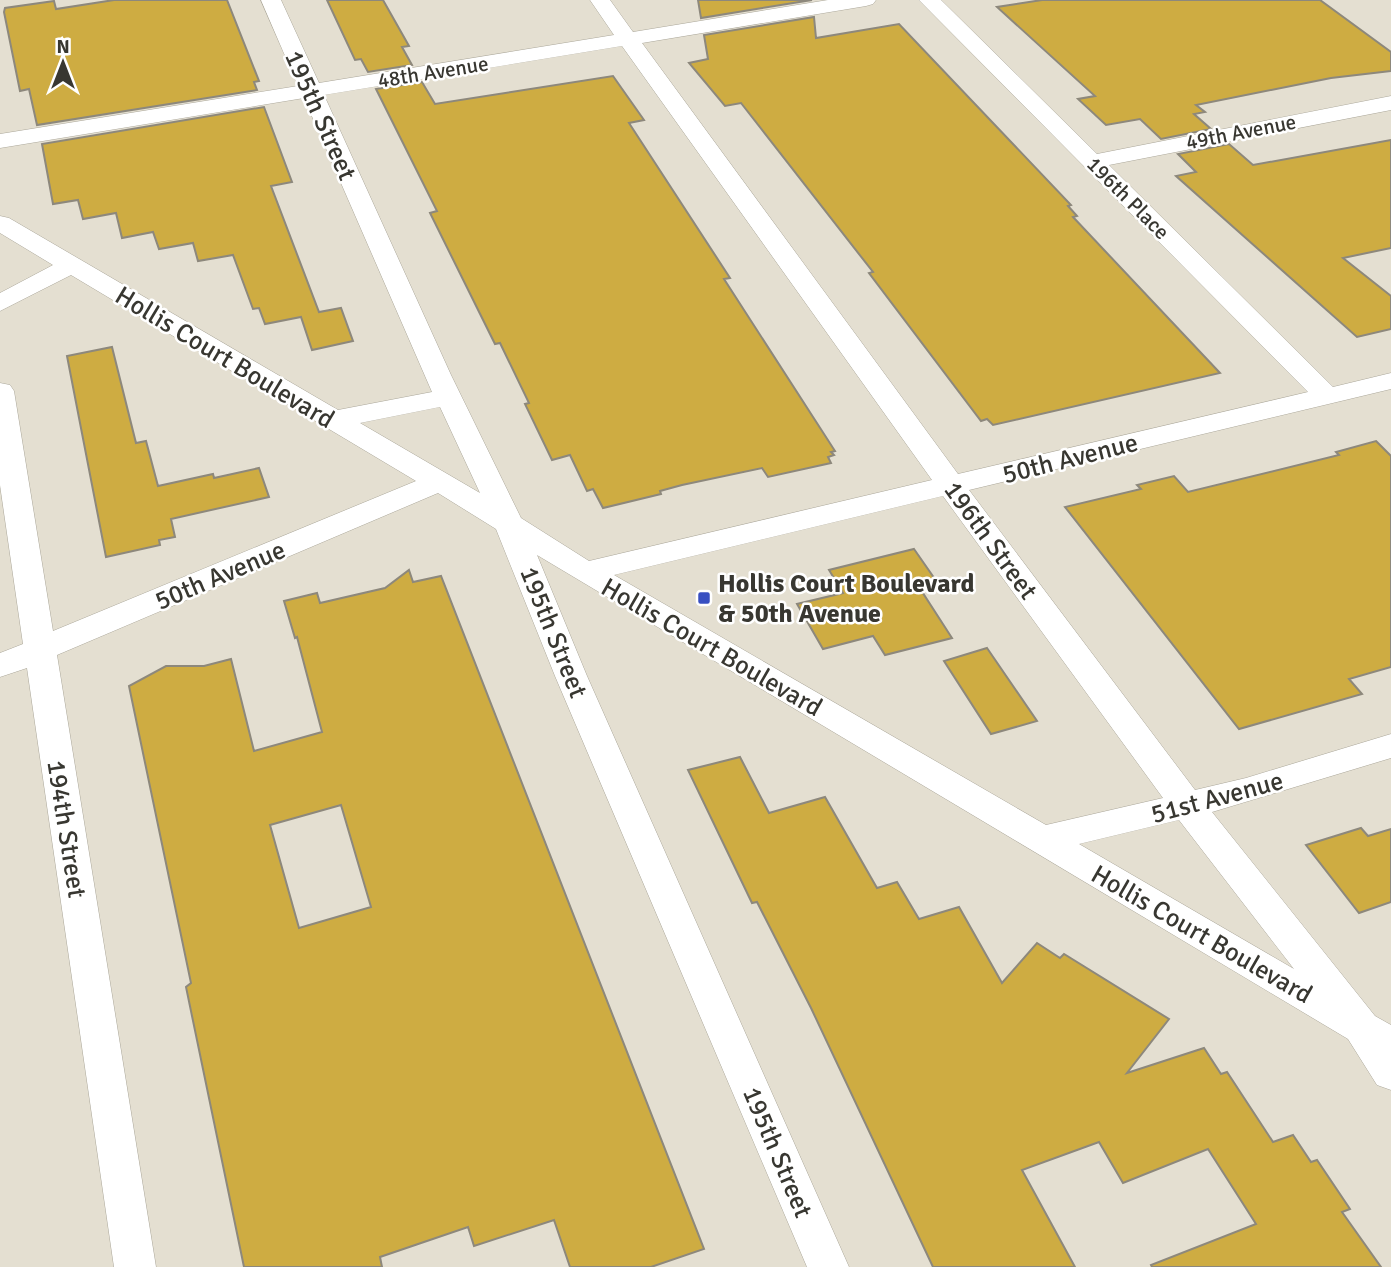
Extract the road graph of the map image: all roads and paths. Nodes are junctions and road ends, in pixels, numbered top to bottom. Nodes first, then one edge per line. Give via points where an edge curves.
1 (271, 0) edge
2 (600, 0) edge
3 (866, 0) edge
4 (929, 0) edge
5 (628, 39) junction
6 (311, 92) junction
7 (1391, 103) edge
8 (0, 141) edge
9 (1091, 162) junction
10 (0, 223) edge
11 (71, 265) junction
12 (0, 303) edge
13 (1391, 381) edge
14 (0, 391) edge
15 (1327, 396) junction
16 (449, 397) junction
17 (333, 420) junction
18 (439, 482) junction
19 (951, 487) junction
20 (509, 524) junction
21 (585, 572) junction
22 (40, 651) junction
23 (0, 666) edge
24 (1391, 746) edge
25 (1187, 805) junction
26 (1041, 839) junction
27 (1376, 1036) edge
28 (1391, 1073) edge
29 (135, 1267) edge
30 (828, 1267) edge

1 - 6 street, 195th Street
2 - 5 street, 196th Street
3 - 5 street, 48th Avenue
4 - 9 street, 196th Place
5 - 6 street, 48th Avenue
5 - 19 street, 196th Street
6 - 8 street, 48th Avenue
6 - 16 street, 195th Street
7 - 9 street, 49th Avenue
9 - 15 street, 196th Place
10 - 11 street, Hollis Court Boulevard
11 - 12 street
11 - 17 street, Hollis Court Boulevard
13 - 15 street, 50th Avenue
14 - 22 street, 194th Street
15 - 19 street, 50th Avenue
16 - 17 street
16 - 20 street, 195th Street
17 - 18 street, Hollis Court Boulevard
18 - 20 street, Hollis Court Boulevard
18 - 22 street, 50th Avenue
19 - 21 street, 50th Avenue
19 - 25 street, 196th Street
20 - 21 street, Hollis Court Boulevard
20 - 30 street, 195th Street
21 - 26 street, Hollis Court Boulevard
22 - 23 street, 50th Avenue
22 - 29 street, 194th Street
24 - 25 street, 51st Avenue
25 - 26 street, 51st Avenue
25 - 27 street, 196th Street
26 - 27 street, Hollis Court Boulevard
27 - 28 street, 196th Street

